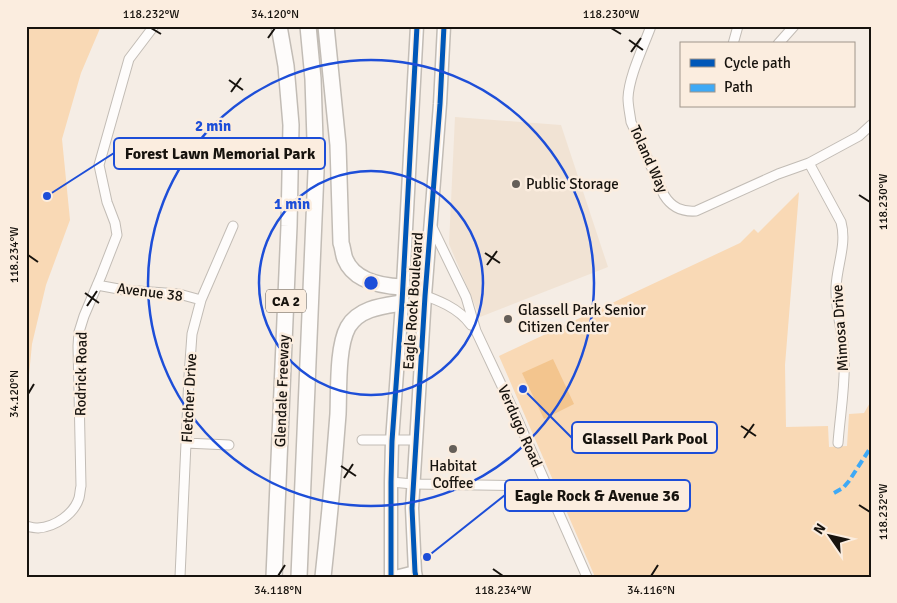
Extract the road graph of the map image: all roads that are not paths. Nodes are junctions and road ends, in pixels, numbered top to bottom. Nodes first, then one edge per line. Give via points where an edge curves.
1 (154, 26) edge
2 (279, 26) edge
3 (308, 26) edge
4 (326, 26) edge
5 (417, 26) edge
6 (444, 26) edge
7 (651, 26) edge
8 (738, 26) edge
9 (794, 26) edge
10 (734, 42) edge
11 (780, 42) edge
12 (871, 125) edge
13 (809, 163) junction
14 (431, 224) junction
15 (233, 226) dead end
16 (98, 285) junction
17 (402, 287) junction
18 (425, 296) junction
19 (202, 300) junction
20 (402, 303) junction
21 (476, 331) junction
22 (362, 440) dead end
23 (417, 440) junction
24 (392, 441) junction
25 (186, 443) junction
26 (838, 443) dead end
27 (229, 445) dead end
28 (391, 482) junction
29 (414, 484) junction
30 (547, 486) junction
31 (26, 526) edge
32 (415, 575) edge
33 (180, 577) edge
34 (274, 577) edge
35 (299, 577) edge
36 (322, 577) edge
37 (391, 577) edge
38 (395, 577) edge
39 (587, 577) edge

1 - 16 street, Rodrick Road via 129,59 99,165 117,235
2 - 34 highway, Glendale Freeway / CA 2 via 291,125
3 - 35 highway, Glendale Freeway / CA 2 via 316,171
4 - 17 highway via 338,145 341,244 345,259 359,276 376,284
5 - 17 main road, Eagle Rock Boulevard
6 - 14 main road, Eagle Rock Boulevard
7 - 13 street, Toland Way via 629,88 629,110 664,195 674,207 696,211
8 - 10 street
9 - 11 street
12 - 13 street, Toland Way via 859,136
13 - 26 street, Mimosa Drive via 844,232 836,287 844,358
14 - 18 main road, Eagle Rock Boulevard
14 - 21 street, Verdugo Road via 466,297
15 - 19 street, Fletcher Drive
16 - 19 street, Avenue 38 via 179,294
16 - 31 street, Rodrick Road via 79,332 81,486 78,500 59,522 38,528
17 - 18 street, Verdugo Road
17 - 20 main road, Eagle Rock Boulevard
18 - 20 street
18 - 21 street, Verdugo Road via 454,308
18 - 23 main road, Eagle Rock Boulevard
19 - 25 street, Fletcher Drive via 192,334
20 - 24 main road, Eagle Rock Boulevard
20 - 36 highway via 363,312 349,326 344,337
21 - 30 street, Verdugo Road
22 - 24 street
23 - 24 street
23 - 29 main road, Eagle Rock Boulevard
24 - 28 main road, Eagle Rock Boulevard
25 - 27 street
25 - 33 street, Fletcher Drive
28 - 29 street
28 - 37 main road, Eagle Rock Boulevard
29 - 30 street
29 - 32 main road, Eagle Rock Boulevard
30 - 39 street, Verdugo Road
32 - 38 main road

